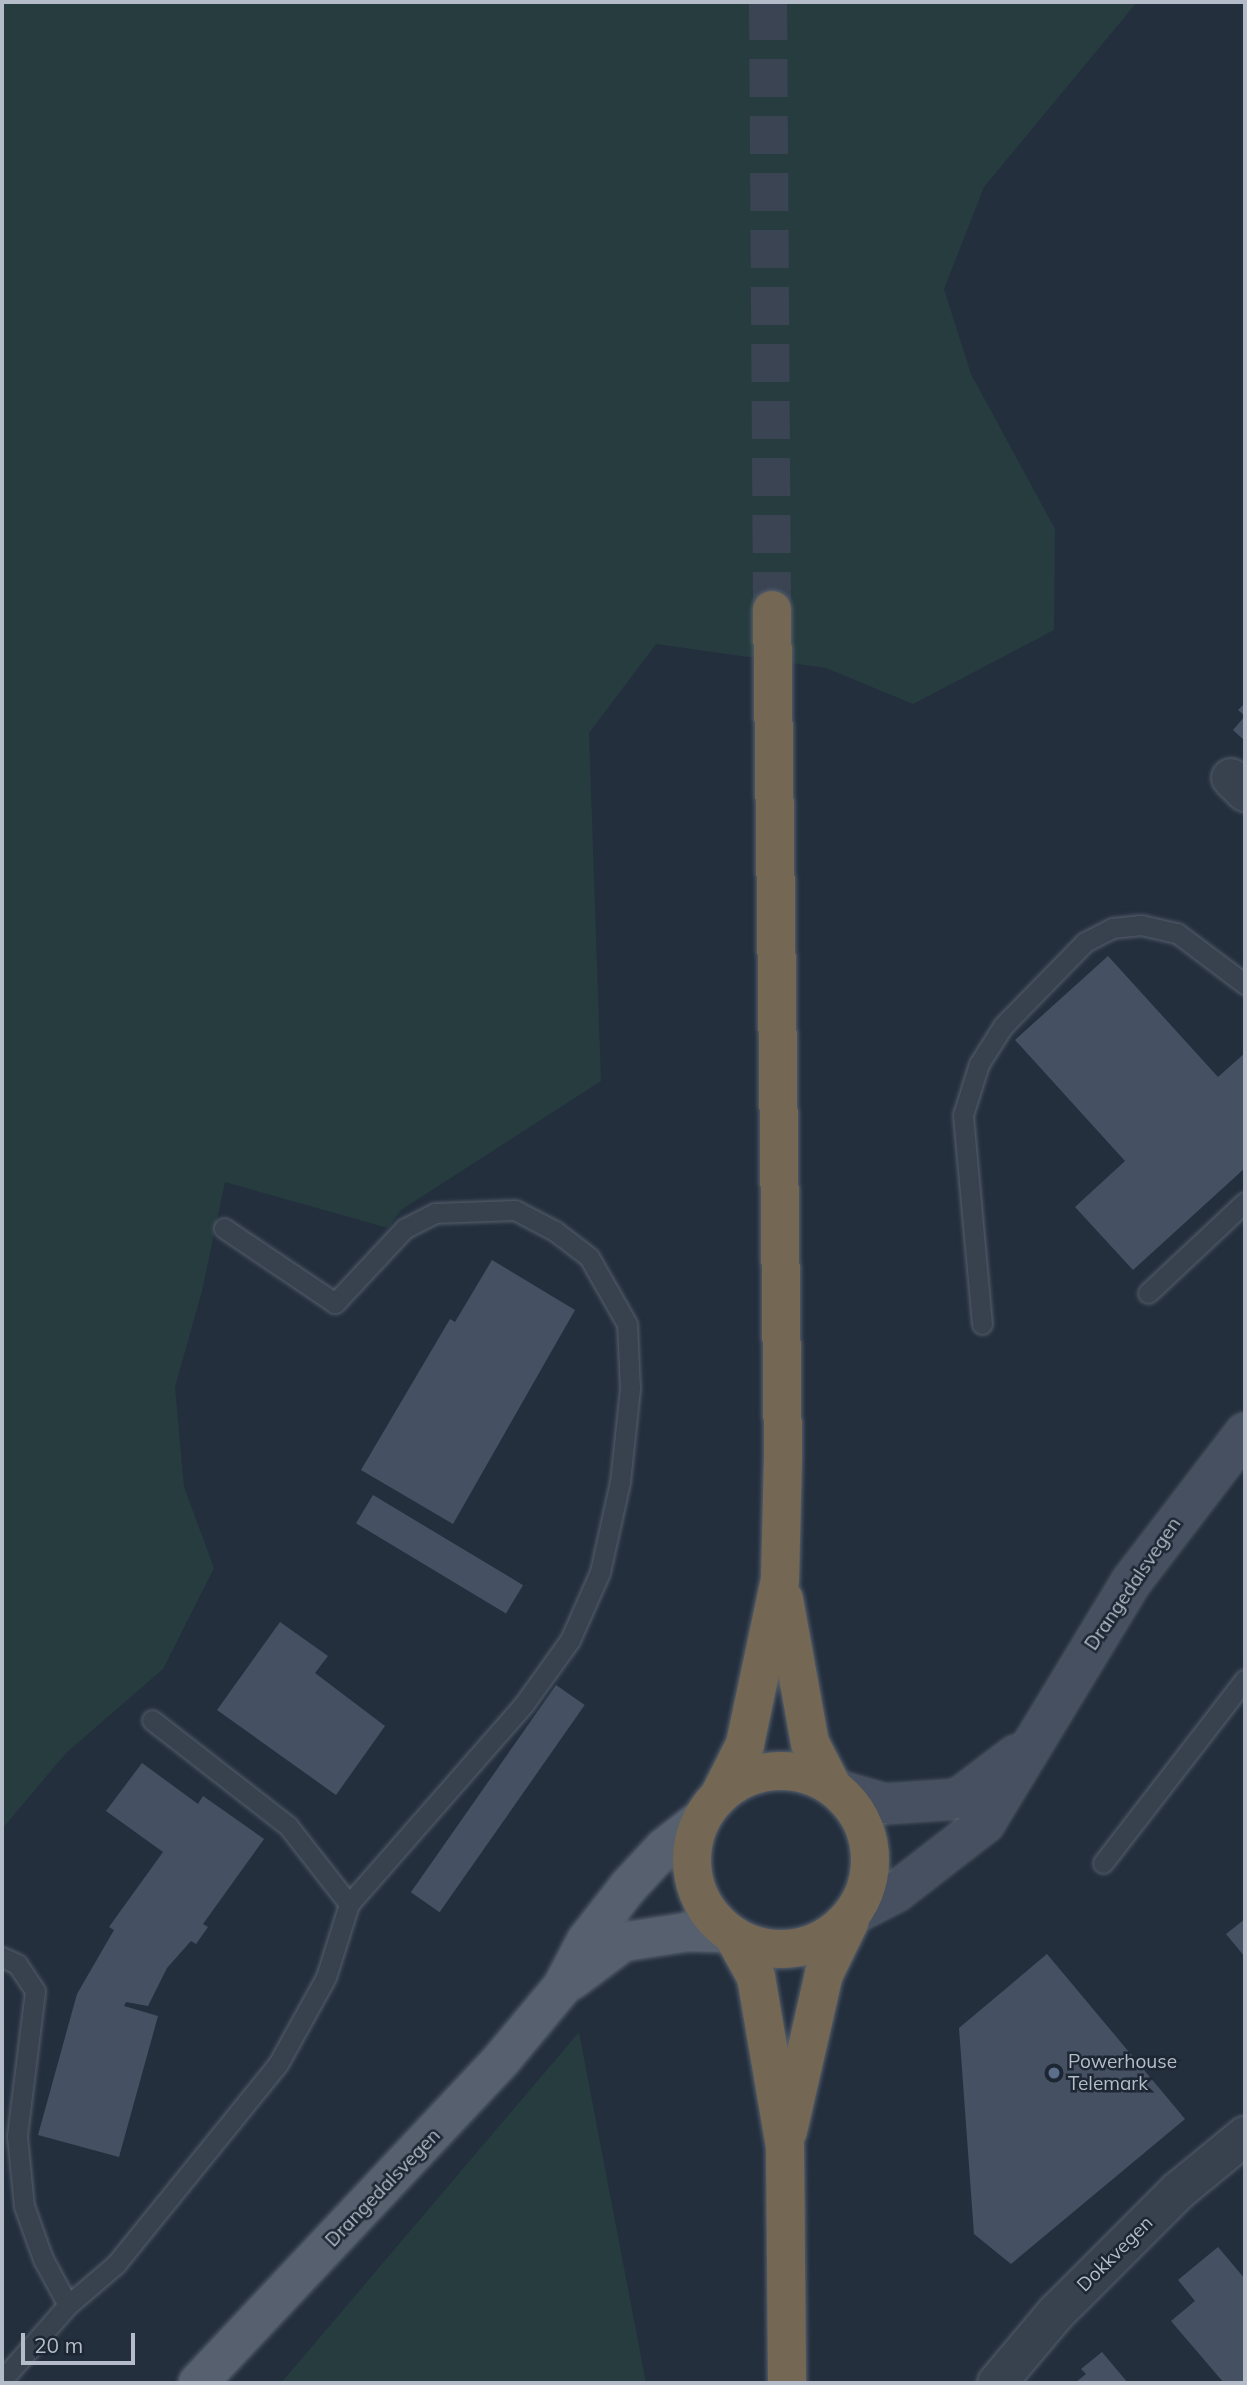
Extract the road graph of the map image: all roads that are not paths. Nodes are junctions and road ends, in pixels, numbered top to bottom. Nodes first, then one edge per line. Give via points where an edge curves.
1 (772, 610) tunnel mouth
2 (1245, 984) edge
3 (1245, 1202) edge
4 (225, 1228) dead end
5 (1148, 1293) dead end
6 (982, 1324) dead end
7 (1245, 1433) edge
8 (780, 1580) junction
9 (1245, 1679) edge
10 (152, 1720) dead end
11 (1031, 1743) junction
12 (835, 1787) junction
13 (710, 1807) junction
14 (1103, 1863) dead end
15 (349, 1904) junction
16 (854, 1915) junction
17 (731, 1935) junction
18 (2, 1957) edge
19 (562, 1987) junction
20 (1245, 2136) edge
21 (785, 2147) junction
22 (68, 2305) junction
23 (2, 2380) edge
24 (198, 2383) edge
25 (787, 2383) edge
26 (997, 2383) edge

1 - 8 highway via 783,1456
2 - 6 lane via 1177,933 1141,925 1112,928 1085,942 1003,1026 979,1064 963,1115
3 - 5 lane
4 - 15 lane via 335,1303 405,1228 435,1213 515,1210 555,1231 589,1257 627,1324 630,1389 620,1482 600,1572 570,1640 524,1704
7 - 11 street, Drangedalsvegen via 1131,1582
8 - 12 highway via 810,1743
8 - 13 highway via 745,1744
9 - 14 lane
10 - 15 lane via 288,1826
11 - 12 street, Drangedalsvegen via 958,1799 885,1804
11 - 16 street, Drangedalsvegen via 985,1823 896,1892
12 - 13 highway via 793,1770 754,1774
12 - 16 highway via 866,1827 872,1871
13 - 17 highway via 692,1851 694,1882 706,1911
13 - 19 main road, Drangedalsvegen via 628,1887 586,1941
15 - 22 lane via 326,1977 278,2064 116,2264
16 - 17 highway via 817,1944 775,1951
16 - 21 highway via 824,1974
17 - 19 main road, Drangedalsvegen via 687,1932 623,1942
17 - 21 highway via 756,1977
18 - 22 lane via 18,1964 35,1991 17,2136 24,2206 43,2259
19 - 24 main road, Drangedalsvegen via 432,2137
20 - 26 street, Dokkvegen via 1178,2191 1056,2313
21 - 25 highway
22 - 23 lane

